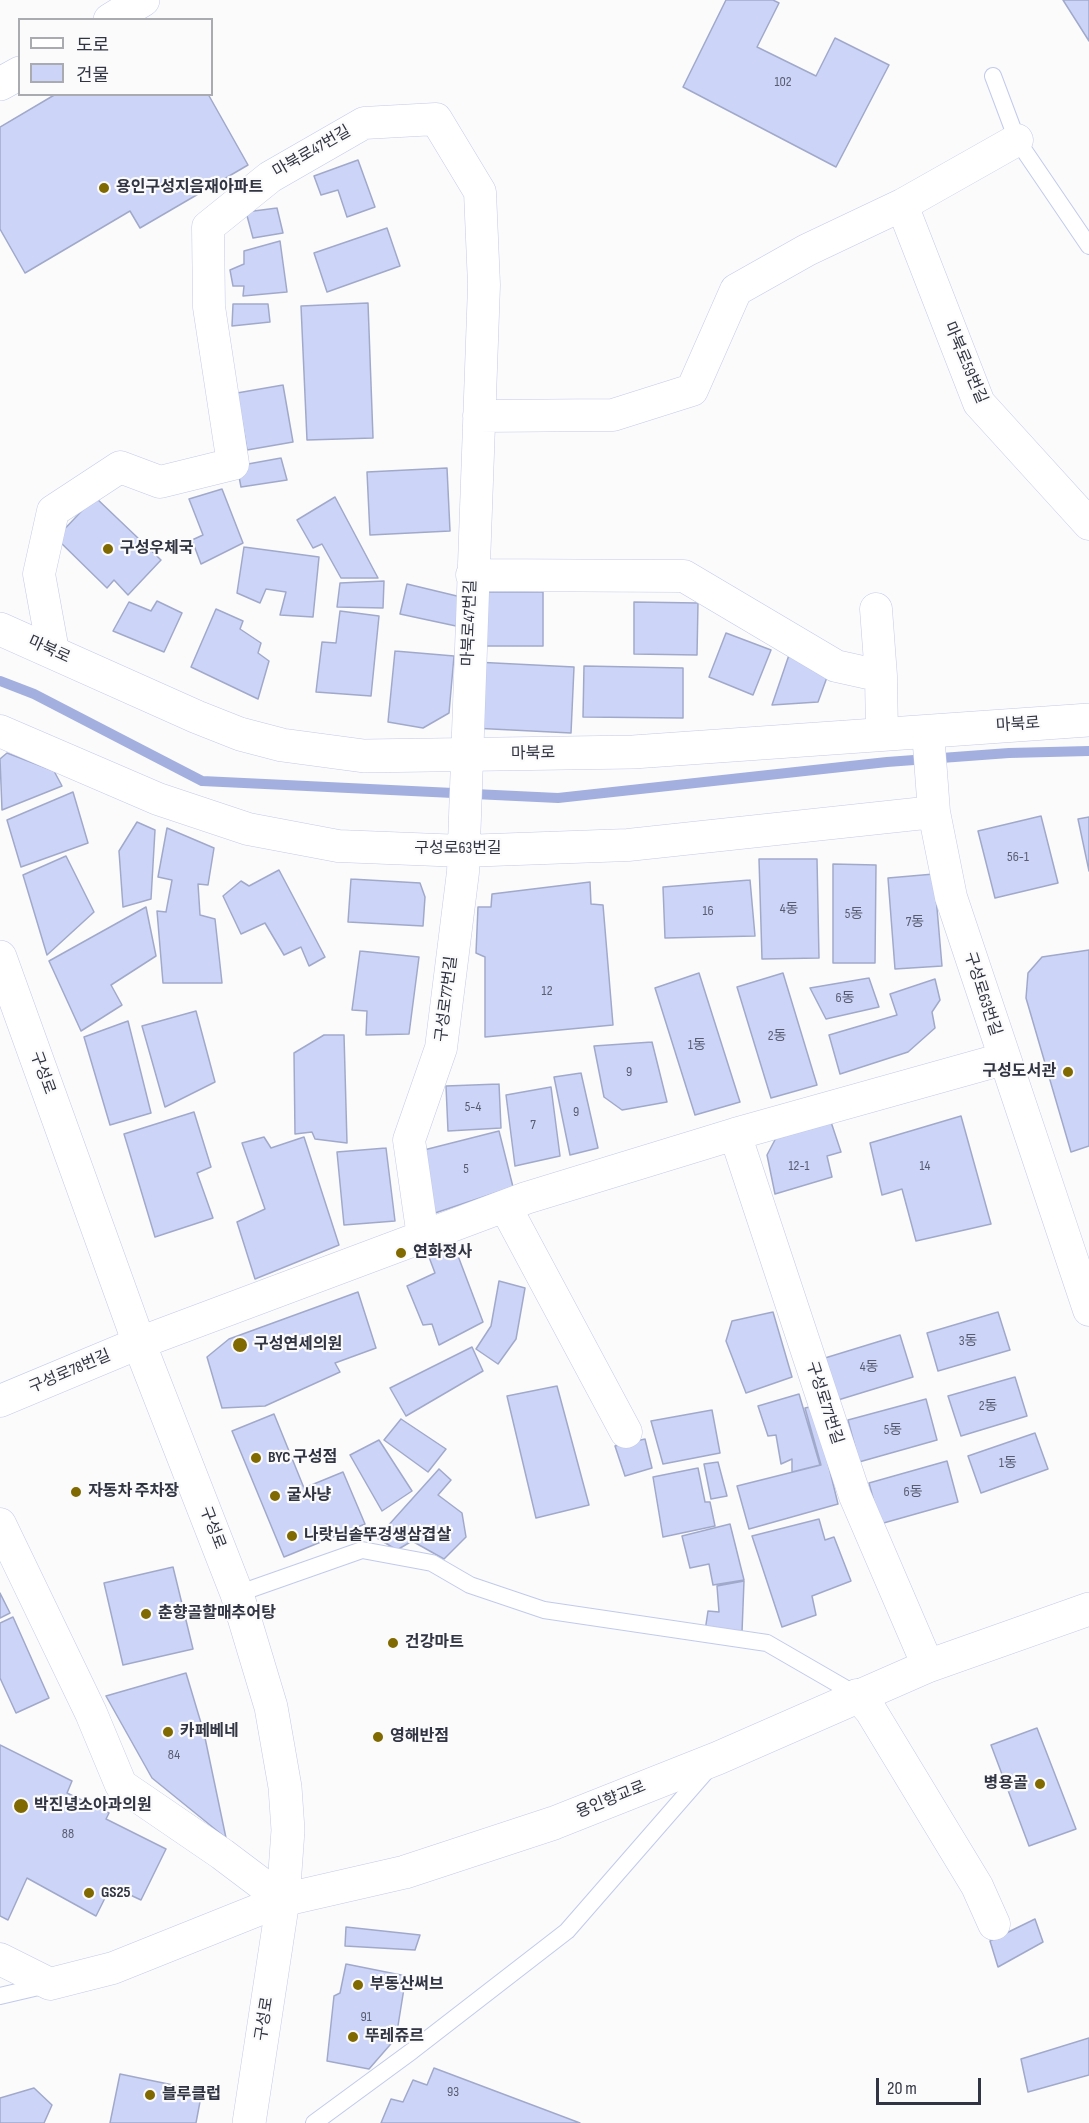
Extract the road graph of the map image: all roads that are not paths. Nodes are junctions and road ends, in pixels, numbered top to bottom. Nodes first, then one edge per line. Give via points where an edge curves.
1 (143, 0) edge
2 (113, 18) edge
3 (18, 74) edge
4 (993, 76) dead end
5 (0, 84) edge
6 (1017, 140) junction
7 (902, 205) junction
8 (1089, 246) edge
9 (479, 416) junction
10 (1089, 524) edge
11 (472, 575) junction
12 (876, 609) dead end
13 (0, 629) edge
14 (53, 651) junction
15 (881, 676) junction
16 (1089, 720) edge
17 (0, 731) edge
18 (928, 732) junction
19 (882, 734) junction
20 (465, 756) junction
21 (934, 808) junction
22 (463, 851) junction
23 (0, 957) edge
24 (9, 1013) edge
25 (1003, 1059) junction
26 (735, 1134) junction
27 (504, 1206) junction
28 (423, 1237) junction
29 (1089, 1310) edge
30 (139, 1342) junction
31 (0, 1401) edge
32 (626, 1432) dead end
33 (0, 1524) edge
34 (237, 1594) junction
35 (1089, 1609) edge
36 (928, 1666) junction
37 (857, 1695) junction
38 (718, 1758) junction
39 (283, 1900) junction
40 (994, 1924) dead end
41 (0, 1959) edge
42 (50, 1984) junction
43 (0, 1996) edge
44 (249, 2123) edge
45 (314, 2123) edge

1 - 2 street
3 - 5 street
4 - 6 lane
6 - 7 street
6 - 8 lane
7 - 9 street via 807,250 736,290 692,390 613,415
7 - 10 street, 마북로59번길 via 979,403
9 - 11 street, 마북로47번길
9 - 14 street, 마북로47번길 via 484,285 480,192 436,119 364,123 270,177 208,227 209,307 233,464 160,482 120,467 53,511 39,574
11 - 15 street via 684,576 836,666
11 - 20 street, 마북로47번길
12 - 15 street
13 - 14 street, 마북로
14 - 20 street, 마북로 via 197,717 282,746 364,756
15 - 19 street
16 - 18 street, 마북로
17 - 22 street, 구성로63번길 via 158,800 248,829 338,846
18 - 19 street, 마북로
18 - 21 street, 구성로63번길
19 - 20 street, 마북로 via 633,752
20 - 22 street, 구성로77번길
21 - 22 street, 구성로63번길 via 627,845
21 - 25 street, 구성로63번길 via 951,897
22 - 28 street, 구성로77번길 via 441,1048 409,1140
23 - 24 street, 구성로
24 - 30 street, 구성로
25 - 26 street
25 - 29 street, 구성로63번길
26 - 27 street
26 - 36 street, 구성로77번길 via 855,1496
27 - 28 street
27 - 32 street
28 - 30 street
30 - 31 street, 구성로78번길
30 - 34 street, 구성로
33 - 39 street via 91,1713 121,1785
34 - 37 lane via 362,1550 432,1563 470,1585 544,1610 767,1643
34 - 39 street, 구성로 via 271,1707 279,1748 288,1830
35 - 36 street, 용인향교로
36 - 37 street, 용인향교로
37 - 38 street, 용인향교로
37 - 40 street via 871,1711 972,1876
38 - 39 street, 용인향교로 via 554,1823 416,1869
38 - 45 lane via 567,1931
39 - 42 street via 113,1968
39 - 44 street, 구성로
41 - 42 street
42 - 43 lane

